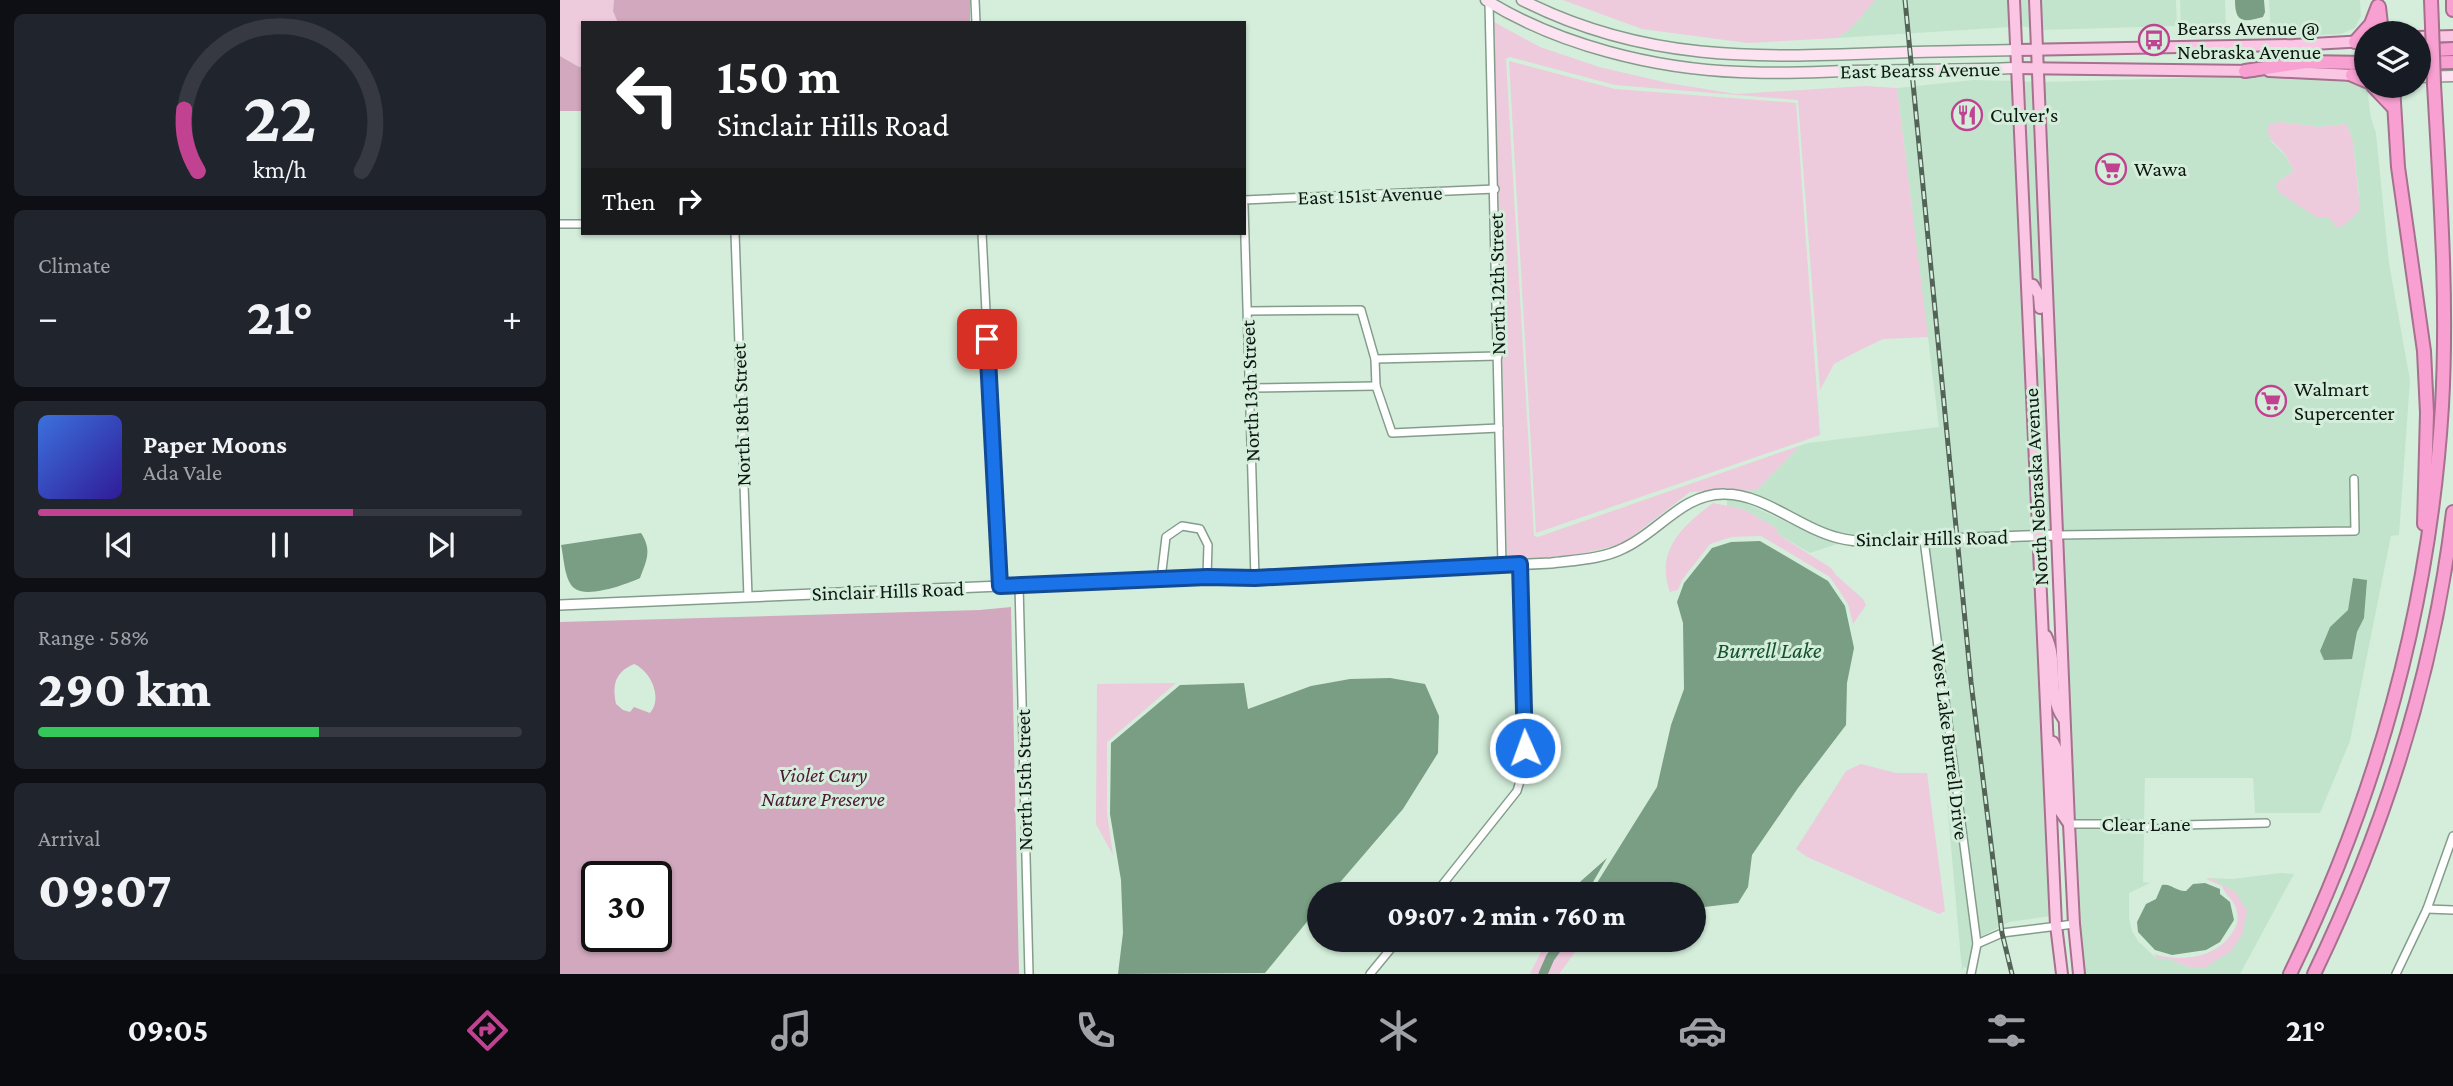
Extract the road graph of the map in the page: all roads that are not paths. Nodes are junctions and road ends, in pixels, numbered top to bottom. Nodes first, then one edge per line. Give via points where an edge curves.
1 (975, 0) edge
2 (1522, 0) edge
3 (2014, 0) edge
4 (2035, 0) edge
5 (2431, 0) edge
6 (2453, 0) edge
7 (1487, 1) edge
8 (2378, 3) edge
9 (2453, 10) edge
10 (976, 21) edge
11 (2372, 21) edge
12 (2380, 21) edge
13 (2453, 36) edge
14 (2431, 37) edge
15 (2354, 42) edge
16 (2038, 49) junction
17 (2453, 49) edge
18 (2017, 50) junction
19 (2431, 50) edge
20 (2453, 62) edge
21 (2354, 63) edge
22 (2431, 63) edge
23 (2038, 67) junction
24 (2017, 68) junction
25 (2245, 71) junction
26 (2352, 75) edge
27 (2453, 76) edge
28 (2431, 77) edge
29 (2385, 98) edge
30 (2393, 98) edge
31 (2393, 107) junction
32 (1495, 190) junction
33 (1246, 202) edge
34 (560, 224) edge
35 (581, 224) edge
36 (735, 235) edge
37 (982, 235) edge
38 (1245, 235) edge
39 (2027, 284) junction
40 (1248, 311) junction
41 (1498, 356) junction
42 (1375, 359) junction
43 (2049, 361) junction
44 (1376, 386) junction
45 (1251, 387) junction
46 (1499, 428) junction
47 (2354, 479) dead end
48 (2453, 512) edge
49 (2452, 529) edge
50 (2038, 535) junction
51 (2057, 535) junction
52 (1924, 540) junction
53 (2426, 552) junction
54 (1520, 564) junction
55 (1502, 565) junction
56 (1207, 577) junction
57 (1255, 578) junction
58 (1161, 579) junction
59 (1019, 585) junction
60 (1000, 586) junction
61 (748, 597) junction
62 (560, 605) edge
63 (2043, 631) junction
64 (2065, 720) junction
65 (2048, 741) junction
66 (2266, 823) dead end
67 (2069, 824) junction
68 (2453, 836) edge
69 (1445, 882) edge
70 (2427, 909) junction
71 (2453, 910) edge
72 (2074, 924) junction
73 (2056, 926) junction
74 (1977, 944) junction
75 (1388, 952) edge
76 (1029, 974) edge
77 (1370, 974) edge
78 (1971, 974) edge
79 (2062, 974) edge
80 (2079, 974) edge
81 (2290, 974) edge
82 (2314, 974) edge
83 (2396, 974) edge

1 - 10 street
2 - 18 main road, East Bearss Avenue via 1598,31 1706,54
3 - 18 main road, North Nebraska Avenue
4 - 16 main road, North Nebraska Avenue
5 - 53 highway, bridge via 2444,344 2439,447
6 - 9 highway
7 - 24 main road, East Bearss Avenue via 1582,43 1690,68 1741,72
7 - 32 street, North 12th Street
8 - 11 highway
8 - 12 highway
13 - 14 main road
15 - 16 main road, East Bearss Avenue
16 - 18 main road, East Bearss Avenue
16 - 23 main road, North Nebraska Avenue
17 - 19 highway
18 - 24 main road, North Nebraska Avenue
20 - 22 highway
21 - 25 highway via 2306,62
23 - 24 main road, East Bearss Avenue
23 - 25 main road, East Bearss Avenue
23 - 43 main road, North Nebraska Avenue
24 - 39 main road, North Nebraska Avenue
25 - 26 main road, East Bearss Avenue
27 - 28 main road
29 - 31 highway
30 - 31 highway
31 - 53 highway via 2424,351
32 - 33 street, East 151st Avenue
32 - 41 street, North 12th Street
34 - 35 street
36 - 61 street, North 18th Street
37 - 60 street
38 - 40 street, North 13th Street
39 - 43 main road via 2039,295 2041,348
39 - 50 main road, North Nebraska Avenue
40 - 42 street via 1361,310
40 - 45 street, North 13th Street
41 - 42 street
41 - 46 street, North 12th Street
42 - 44 street
43 - 51 main road, North Nebraska Avenue
44 - 45 street
44 - 46 street via 1392,433
45 - 57 street, North 13th Street
46 - 55 street, North 12th Street
47 - 51 street, Sinclair Hills Road via 2355,531
48 - 49 highway
49 - 82 highway via 2429,648 2393,779
50 - 51 street, Sinclair Hills Road
50 - 52 street, Sinclair Hills Road
50 - 63 main road, North Nebraska Avenue
51 - 64 main road, North Nebraska Avenue
52 - 54 street, Sinclair Hills Road via 1857,542 1839,538 1744,497 1725,494 1686,504 1624,549 1586,559
52 - 74 street, West Lake Burrell Drive
53 - 81 highway via 2405,657 2374,769 2349,841
54 - 55 street, Sinclair Hills Road
54 - 69 street via 1523,771 1517,791
55 - 57 street, Sinclair Hills Road
56 - 57 street, Sinclair Hills Road
56 - 58 street, Sinclair Hills Road
56 - 58 street via 1208,545 1200,529 1182,526 1166,537
58 - 59 street, Sinclair Hills Road
59 - 60 street, Sinclair Hills Road
59 - 76 street, North 15th Street
60 - 61 street, Sinclair Hills Road
61 - 62 street, Sinclair Hills Road
63 - 64 main road via 2052,653 2055,704
63 - 65 main road, North Nebraska Avenue
64 - 67 main road, North Nebraska Avenue
65 - 67 main road via 2057,750 2060,811
65 - 73 main road, North Nebraska Avenue
66 - 67 street, Clear Lane via 2157,829
67 - 72 main road, North Nebraska Avenue
68 - 70 street
70 - 71 street
70 - 83 street
72 - 73 street
72 - 80 main road, North Nebraska Avenue
73 - 74 street via 2002,933
73 - 79 main road, North Nebraska Avenue
74 - 78 street, West Lake Burrell Drive
75 - 77 street

